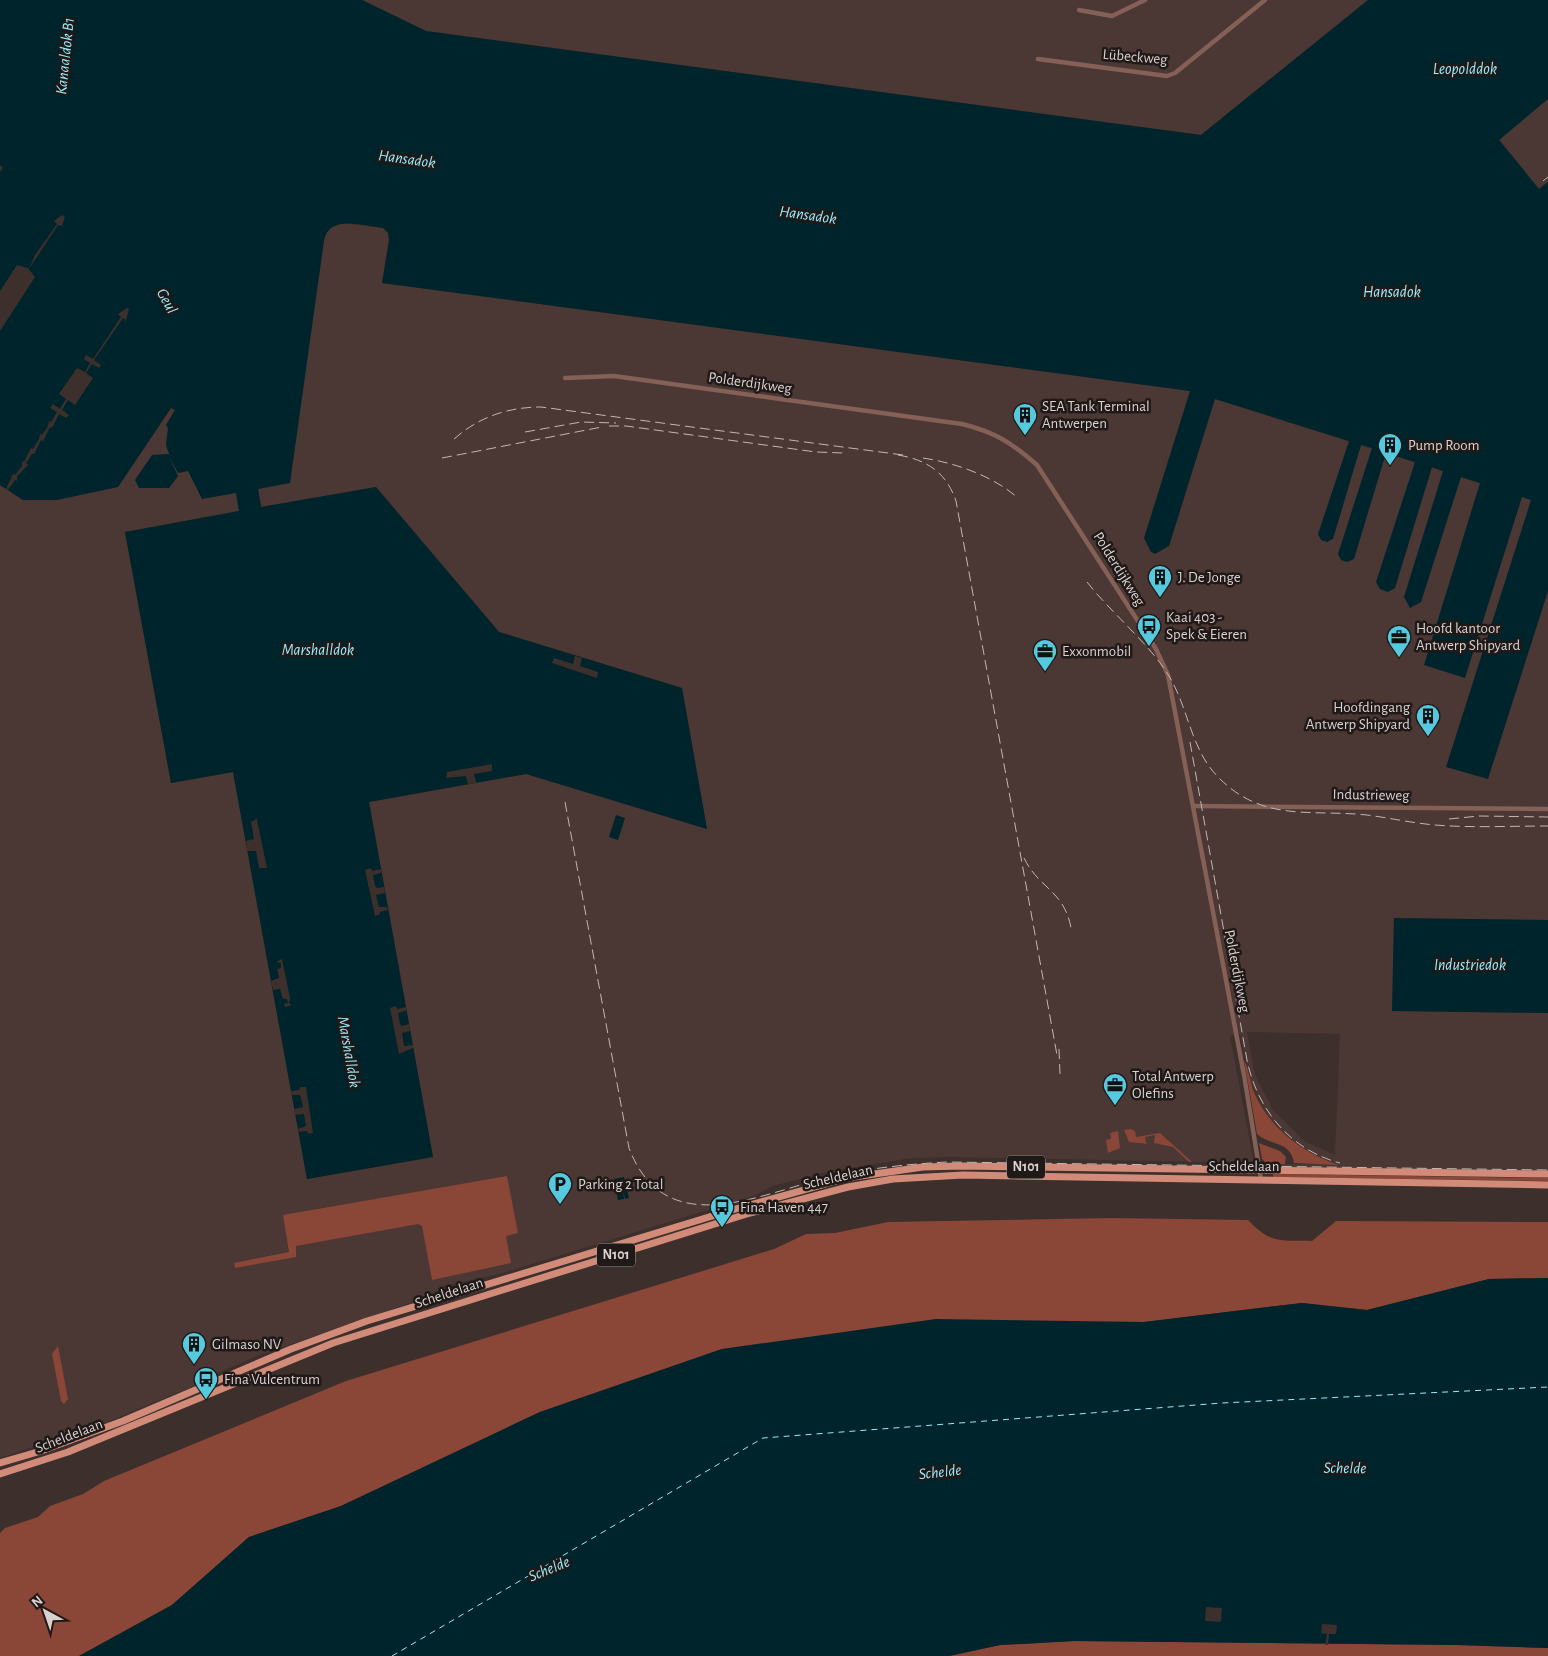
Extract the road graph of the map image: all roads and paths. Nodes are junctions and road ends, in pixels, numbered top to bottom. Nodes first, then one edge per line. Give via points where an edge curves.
1 (1145, 0) edge
2 (1265, 0) edge
3 (1079, 10) dead end
4 (1038, 59) dead end
5 (564, 378) dead end
6 (1194, 806) junction
7 (1548, 809) edge
8 (1094, 1168) junction
9 (1185, 1170) junction
10 (1260, 1170) junction
11 (1548, 1174) edge
12 (1100, 1177) junction
13 (1261, 1179) junction
14 (1184, 1180) junction
15 (1548, 1185) edge
16 (747, 1206) junction
17 (750, 1213) junction
18 (696, 1221) junction
19 (699, 1230) junction
20 (613, 1247) junction
21 (616, 1255) junction
22 (245, 1368) junction
23 (249, 1377) junction
24 (122, 1421) junction
25 (126, 1428) junction
26 (0, 1463) edge
27 (0, 1474) edge

1 - 3 street via 1112,16
2 - 4 street, Lübeckweg via 1175,73 1167,76
5 - 6 street, Polderdijkweg via 614,376 962,424 989,431 1013,444 1037,465 1111,574 1156,649 1167,672
6 - 7 street, Industrieweg
6 - 10 street, Polderdijkweg
8 - 9 main road, Scheldelaan / N101
8 - 12 main road
8 - 16 main road, Scheldelaan / N101 via 923,1167 847,1178
9 - 10 main road, Scheldelaan / N101
9 - 14 main road
10 - 11 main road, Scheldelaan / N101
10 - 13 street, Polderdijkweg
12 - 14 main road, Scheldelaan / N101
12 - 17 main road, Scheldelaan / N101 via 963,1175 893,1179 848,1187
13 - 14 main road, Scheldelaan / N101
13 - 15 main road, Scheldelaan / N101
16 - 17 main road
16 - 18 main road, Scheldelaan / N101
17 - 19 main road, Scheldelaan / N101
18 - 19 main road
18 - 20 main road, Scheldelaan / N101
19 - 21 main road, Scheldelaan / N101
20 - 21 main road
20 - 22 main road, Scheldelaan / N101 via 330,1334
21 - 23 main road, Scheldelaan / N101 via 333,1343
22 - 23 main road
22 - 24 main road, Scheldelaan / N101
23 - 25 main road, Scheldelaan / N101
24 - 25 main road
24 - 26 main road, Scheldelaan / N101 via 41,1452
25 - 27 main road, Scheldelaan / N101 via 44,1461

